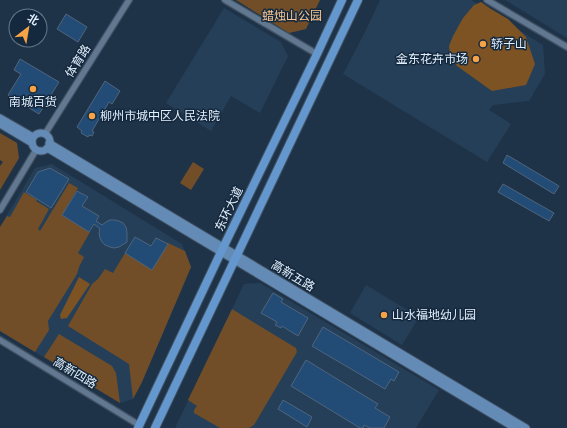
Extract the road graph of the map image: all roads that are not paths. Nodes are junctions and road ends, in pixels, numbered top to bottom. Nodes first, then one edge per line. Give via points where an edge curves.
1 (129, 0) edge
2 (225, 0) edge
3 (342, 0) edge
4 (358, 0) edge
5 (487, 0) edge
6 (567, 47) edge
7 (317, 54) junction
8 (0, 118) edge
9 (0, 124) edge
10 (45, 134) junction
11 (32, 140) junction
12 (48, 146) junction
13 (36, 150) junction
14 (0, 210) edge
15 (222, 250) junction
16 (236, 258) junction
17 (0, 340) edge
18 (138, 426) edge
19 (155, 428) edge
20 (515, 428) edge
21 (526, 428) edge

1 - 10 street, 体育路
2 - 7 street
3 - 7 highway, 东环大道
4 - 16 highway
5 - 6 street
7 - 15 highway, 东环大道
8 - 11 main road
9 - 11 main road
10 - 11 main road via 38,133
10 - 12 main road
11 - 13 main road via 32,146
12 - 13 main road via 42,151
12 - 15 main road, 高新五路
13 - 14 street
15 - 16 main road, 高新五路
15 - 18 highway, 东环大道
16 - 19 highway
16 - 20 main road, 高新五路
16 - 21 main road, 高新五路
17 - 18 street, 高新四路

